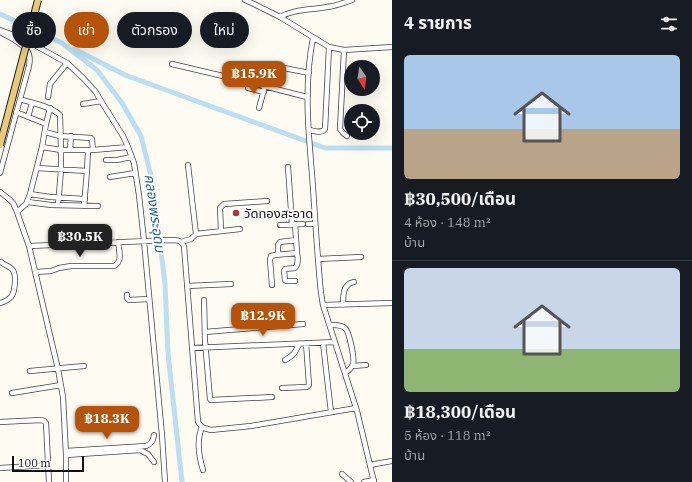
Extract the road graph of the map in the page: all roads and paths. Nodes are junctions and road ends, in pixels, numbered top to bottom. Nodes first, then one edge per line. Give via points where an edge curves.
1 (38, 0) edge
2 (245, 0) edge
3 (352, 0) edge
4 (257, 2) edge
5 (280, 17) junction
6 (0, 31) edge
7 (313, 38) junction
8 (329, 47) junction
9 (392, 47) edge
10 (344, 50) junction
11 (67, 63) junction
12 (172, 64) dead end
13 (279, 68) dead end
14 (309, 73) junction
15 (265, 86) junction
16 (248, 88) dead end
17 (264, 92) junction
18 (48, 97) dead end
19 (307, 97) junction
20 (20, 99) junction
21 (101, 101) junction
22 (32, 103) junction
23 (83, 104) dead end
24 (50, 108) junction
25 (259, 108) dead end
26 (16, 112) junction
27 (28, 117) junction
28 (46, 124) junction
29 (45, 132) junction
30 (309, 133) junction
31 (344, 134) edge
32 (60, 136) junction
33 (71, 136) junction
34 (0, 145) edge
35 (128, 147) junction
36 (42, 148) junction
37 (60, 150) junction
38 (70, 150) junction
39 (90, 150) junction
40 (131, 157) junction
41 (106, 160) dead end
42 (188, 165) dead end
43 (288, 167) dead end
44 (37, 168) junction
45 (61, 170) junction
46 (87, 171) junction
47 (0, 173) edge
48 (135, 173) junction
49 (110, 177) dead end
50 (0, 192) edge
51 (30, 194) junction
52 (59, 198) junction
53 (85, 199) junction
54 (28, 202) junction
55 (266, 202) dead end
56 (58, 205) junction
57 (84, 206) junction
58 (98, 206) dead end
59 (17, 212) junction
60 (294, 224) junction
61 (315, 224) junction
62 (280, 225) dead end
63 (240, 229) dead end
64 (221, 231) junction
65 (196, 234) junction
66 (296, 240) junction
67 (147, 241) junction
68 (118, 242) junction
69 (181, 242) junction
70 (29, 246) junction
71 (297, 253) junction
72 (278, 254) junction
73 (361, 257) dead end
74 (318, 258) junction
75 (1, 262) dead end
76 (36, 272) junction
77 (296, 281) dead end
78 (354, 282) dead end
79 (231, 284) dead end
80 (272, 285) dead end
81 (187, 286) junction
82 (127, 295) dead end
83 (149, 299) junction
84 (204, 300) dead end
85 (0, 303) edge
86 (392, 304) edge
87 (323, 305) junction
88 (343, 305) junction
89 (303, 324) dead end
90 (330, 325) junction
91 (205, 332) junction
92 (335, 342) junction
93 (323, 343) junction
94 (299, 344) junction
95 (306, 344) junction
96 (192, 348) junction
97 (206, 348) junction
98 (285, 360) dead end
99 (366, 365) dead end
100 (84, 366) dead end
101 (352, 366) junction
102 (58, 369) junction
103 (30, 371) dead end
104 (345, 373) junction
105 (61, 385) junction
106 (282, 388) dead end
107 (12, 393) dead end
108 (272, 397) dead end
109 (356, 408) junction
110 (331, 412) junction
111 (0, 422) edge
112 (202, 427) junction
113 (154, 435) dead end
114 (66, 453) junction
115 (392, 461) edge
116 (154, 462) dead end
117 (370, 465) junction
118 (48, 466) junction
119 (0, 468) edge
120 (203, 470) dead end
121 (342, 474) dead end
122 (374, 481) edge
123 (49, 482) edge
124 (66, 482) edge
125 (165, 482) edge
126 (350, 482) edge
127 (364, 482) edge

1 - 34 main road, bridge
2 - 4 street
3 - 5 street via 326,8 290,12
4 - 5 street
5 - 7 street
6 - 11 street via 22,38
6 - 20 street via 24,46 29,53 30,62
7 - 8 street
7 - 14 street
8 - 10 street
8 - 30 street via 325,128 320,132
9 - 10 street
10 - 31 street via 340,129
11 - 18 street via 50,84
11 - 21 street via 95,91
12 - 15 street
13 - 14 street
14 - 19 street
15 - 17 street
15 - 19 street
16 - 17 street
17 - 25 street
19 - 30 street
20 - 22 street
20 - 26 street
21 - 23 street
21 - 35 street
22 - 24 street
22 - 27 street
24 - 28 street
24 - 32 street via 60,115
26 - 27 street
26 - 47 street
27 - 28 street
28 - 29 street
29 - 32 street
29 - 36 street
30 - 61 street
32 - 33 street
32 - 37 street
33 - 38 street
33 - 39 street via 91,138
35 - 39 street
35 - 40 street
36 - 37 street
36 - 44 street
37 - 38 street
37 - 45 street
38 - 39 street
39 - 46 street
40 - 41 street
40 - 48 street
42 - 65 street
43 - 60 street
44 - 45 street
44 - 51 street
45 - 46 street
45 - 52 street
46 - 53 street
48 - 49 street
48 - 67 street
50 - 59 street via 9,198
51 - 52 street
51 - 54 street
52 - 53 street
52 - 56 street
53 - 57 street
54 - 56 street
54 - 59 street
55 - 64 street via 224,204 220,208
56 - 57 street
57 - 58 street
59 - 70 street
60 - 61 street
60 - 62 street
60 - 66 street
61 - 74 street
63 - 64 street
64 - 65 street
65 - 69 street via 191,239
66 - 71 street
66 - 72 street via 280,242
67 - 68 street
67 - 69 street
67 - 83 street
68 - 70 street
68 - 76 street via 120,260 114,266 71,266
69 - 81 street via 184,246
70 - 76 street
71 - 72 street
71 - 77 street via 297,266 284,271 286,281
72 - 80 street via 271,256 270,260
73 - 74 street
74 - 87 street
75 - 85 street via 12,270 15,280 12,295
76 - 102 street
78 - 88 street via 345,288
79 - 81 street
81 - 96 street
82 - 83 street via 129,300
83 - 125 street
84 - 91 street
86 - 88 street
87 - 88 street
87 - 90 street
89 - 91 street
90 - 92 street
90 - 101 street via 343,326 346,329 354,363
91 - 97 street
92 - 93 street
92 - 104 street
93 - 95 street
93 - 110 street
94 - 95 street
94 - 97 street
94 - 98 street via 295,353
95 - 106 street via 309,385
96 - 97 street
96 - 112 street via 198,422
97 - 108 street via 211,400
99 - 101 street
100 - 102 street
101 - 104 street
102 - 103 street
102 - 105 street
104 - 109 street
105 - 107 street
105 - 114 street
109 - 110 street
109 - 117 street
110 - 112 street via 251,426 211,430
111 - 118 street via 44,421
112 - 120 street via 199,448
113 - 114 street via 151,444 146,446
114 - 116 street via 140,450 148,454
114 - 124 street
115 - 117 street
117 - 122 street
118 - 119 street
118 - 123 street
121 - 126 street
122 - 127 street

